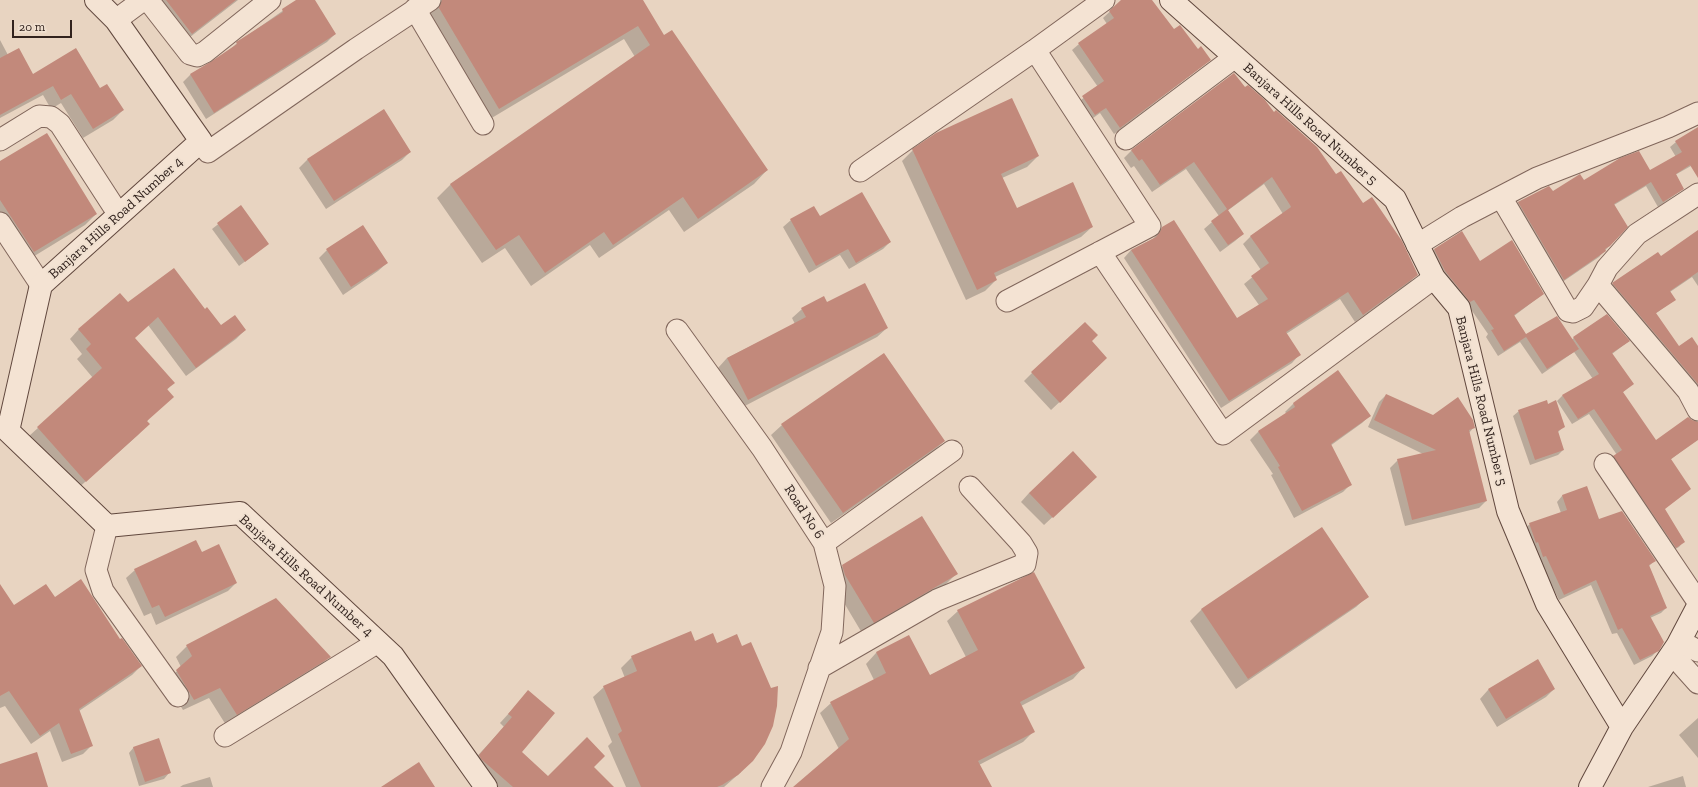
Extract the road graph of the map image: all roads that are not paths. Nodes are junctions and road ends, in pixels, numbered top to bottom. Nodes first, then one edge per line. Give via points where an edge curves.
1 (96, 0) edge
2 (143, 0) edge
3 (148, 0) edge
4 (270, 0) edge
5 (1104, 0) edge
6 (1172, 0) edge
7 (423, 4) edge
8 (116, 20) junction
9 (1035, 50) junction
10 (1236, 57) junction
11 (1698, 113) edge
12 (483, 124) dead end
13 (1126, 139) dead end
14 (0, 140) edge
15 (208, 152) dead end
16 (860, 171) dead end
17 (1698, 194) edge
18 (1502, 197) junction
19 (119, 215) junction
20 (0, 223) edge
21 (1417, 245) junction
22 (1100, 252) junction
23 (1434, 278) junction
24 (41, 285) junction
25 (1598, 286) junction
26 (1007, 301) dead end
27 (677, 330) dead end
28 (1698, 410) edge
29 (952, 451) dead end
30 (1605, 464) dead end
31 (970, 487) dead end
32 (107, 526) junction
33 (824, 543) junction
34 (1698, 602) edge
35 (1698, 606) edge
36 (378, 642) junction
37 (1683, 648) edge
38 (819, 668) junction
39 (1698, 683) edge
40 (178, 696) dead end
41 (1622, 727) junction
42 (225, 736) dead end
43 (486, 787) edge
44 (773, 787) edge
45 (1590, 787) edge

1 - 8 street, Banjara Hills Road Number 4
2 - 8 street
3 - 4 street via 190,54 197,56
5 - 9 street
6 - 10 street, Banjara Hills Road Number 5
7 - 12 street
7 - 15 street
8 - 19 street, Banjara Hills Road Number 4 via 201,141
9 - 16 street
9 - 22 street via 1150,226
10 - 13 street
10 - 21 street, Banjara Hills Road Number 5 via 1395,199
11 - 18 street via 1668,127 1561,167
14 - 19 street via 39,116 51,117 60,124
17 - 25 street via 1637,234 1607,268
18 - 21 street via 1462,217
18 - 25 street via 1568,311 1573,312 1582,307
19 - 24 street, Banjara Hills Road Number 4
20 - 24 street
21 - 23 street, Banjara Hills Road Number 5
22 - 23 street via 1223,434
22 - 26 street
23 - 41 street, Banjara Hills Road Number 5 via 1459,308 1511,518 1547,604
24 - 32 street, Banjara Hills Road Number 4 via 8,431
25 - 28 street via 1688,391
27 - 33 street, Road No 6 via 762,448
29 - 33 street
30 - 34 street
31 - 38 street via 1028,553 1025,564 937,600
32 - 36 street, Banjara Hills Road Number 4 via 240,513
32 - 40 street via 96,570 104,591
33 - 38 street, Road No 6 via 835,586 832,632
35 - 37 street
36 - 42 street
36 - 43 street, Banjara Hills Road Number 4 via 393,656
37 - 39 street
37 - 41 street
38 - 44 street, Road No 6 via 791,752
41 - 45 street

